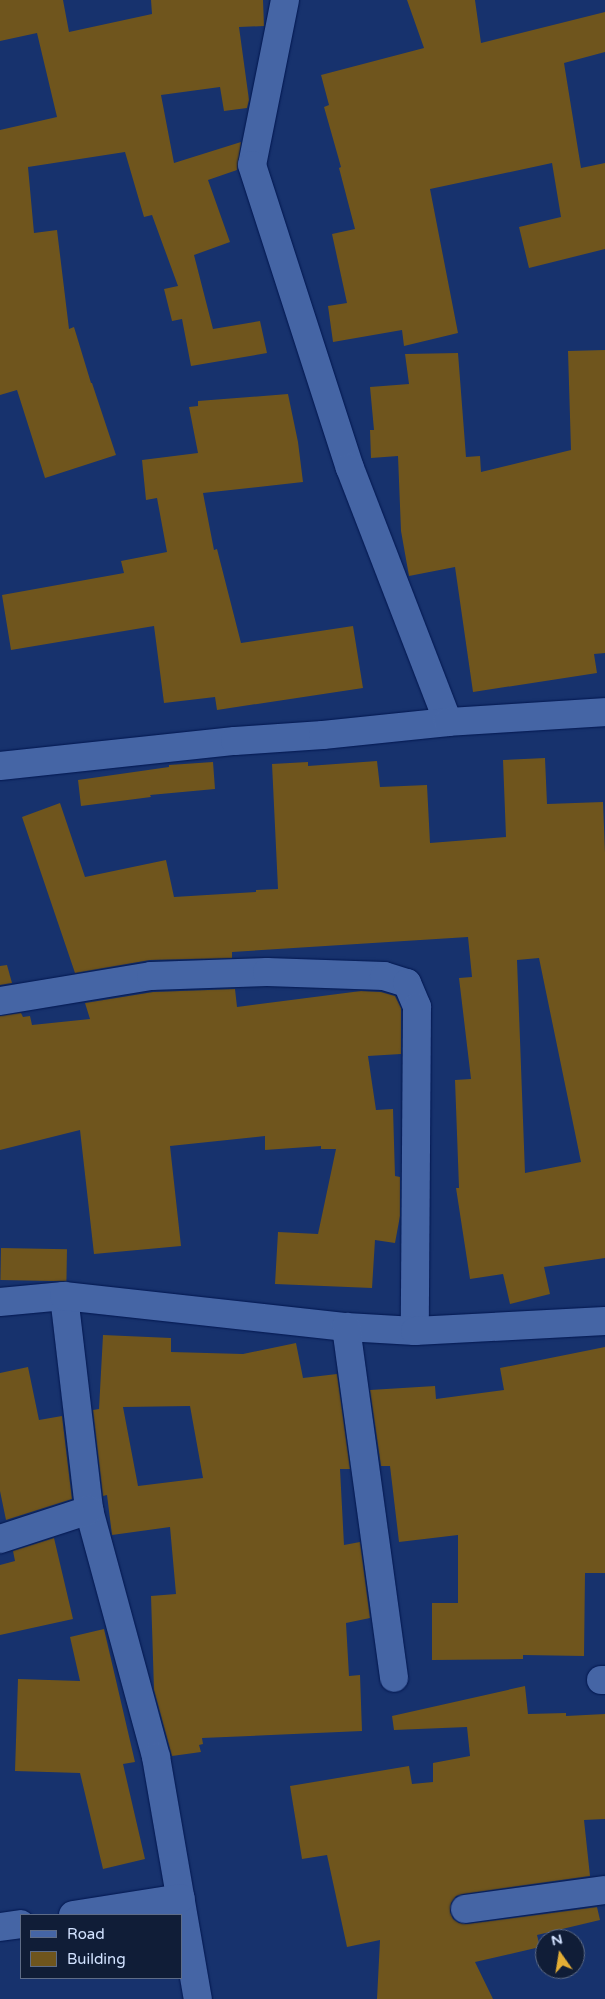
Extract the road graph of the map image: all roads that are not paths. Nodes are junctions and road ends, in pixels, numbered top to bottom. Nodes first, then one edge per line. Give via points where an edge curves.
1 (285, 0) edge
2 (605, 712) edge
3 (448, 722) junction
4 (2, 760) edge
5 (0, 1001) edge
6 (64, 1296) junction
7 (0, 1302) edge
8 (605, 1321) edge
9 (346, 1327) junction
10 (416, 1330) junction
11 (89, 1510) junction
12 (0, 1539) edge
13 (394, 1678) dead end
14 (605, 1890) edge
15 (181, 1898) junction
16 (465, 1908) dead end
17 (79, 1914) edge
18 (20, 1924) edge
19 (0, 1927) edge
20 (198, 1999) edge

1 - 3 street via 252,164 350,468
2 - 3 street
3 - 4 street
5 - 10 street via 151,976 267,972 374,975 407,983 417,1007
6 - 7 street
6 - 9 street
6 - 11 street
8 - 10 street
9 - 10 street
9 - 13 street
11 - 12 street
11 - 15 street via 156,1757
14 - 16 street
15 - 17 street
15 - 20 street
18 - 19 street

